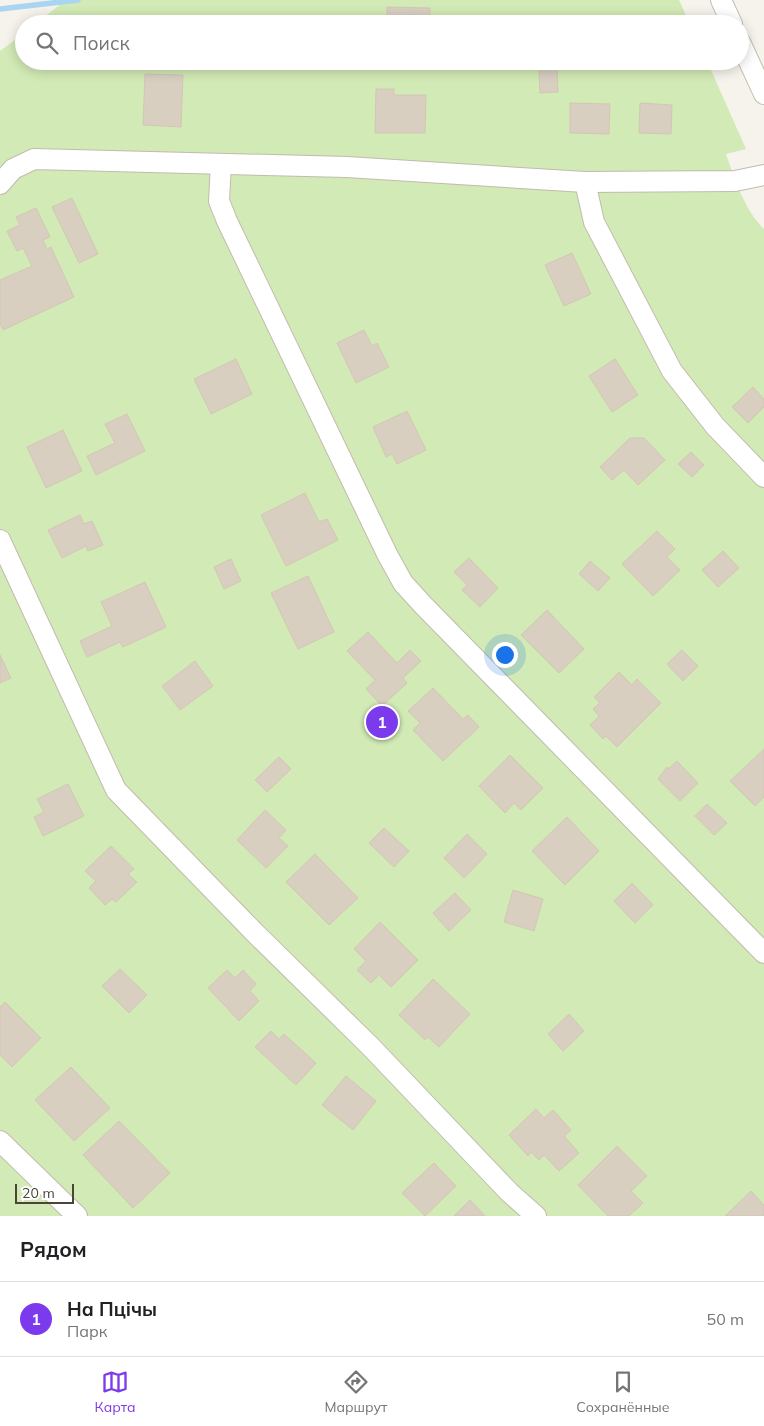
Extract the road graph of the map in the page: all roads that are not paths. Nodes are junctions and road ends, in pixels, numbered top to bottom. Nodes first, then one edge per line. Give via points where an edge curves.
1 (721, 0) edge
2 (728, 15) edge
3 (749, 62) edge
4 (764, 94) edge
5 (221, 164) junction
6 (764, 175) edge
7 (585, 182) junction
8 (0, 184) edge
9 (764, 477) edge
10 (0, 540) edge
11 (764, 953) edge
12 (0, 1141) edge
13 (78, 1216) edge
14 (536, 1216) edge

1 - 2 street
3 - 4 street
5 - 7 street via 347,167
5 - 8 street via 34,159 13,169
5 - 11 street via 219,201 227,221 349,477 404,583
6 - 7 street via 735,181
7 - 9 street via 594,222 672,371 715,426
10 - 14 street via 116,790
12 - 13 street

